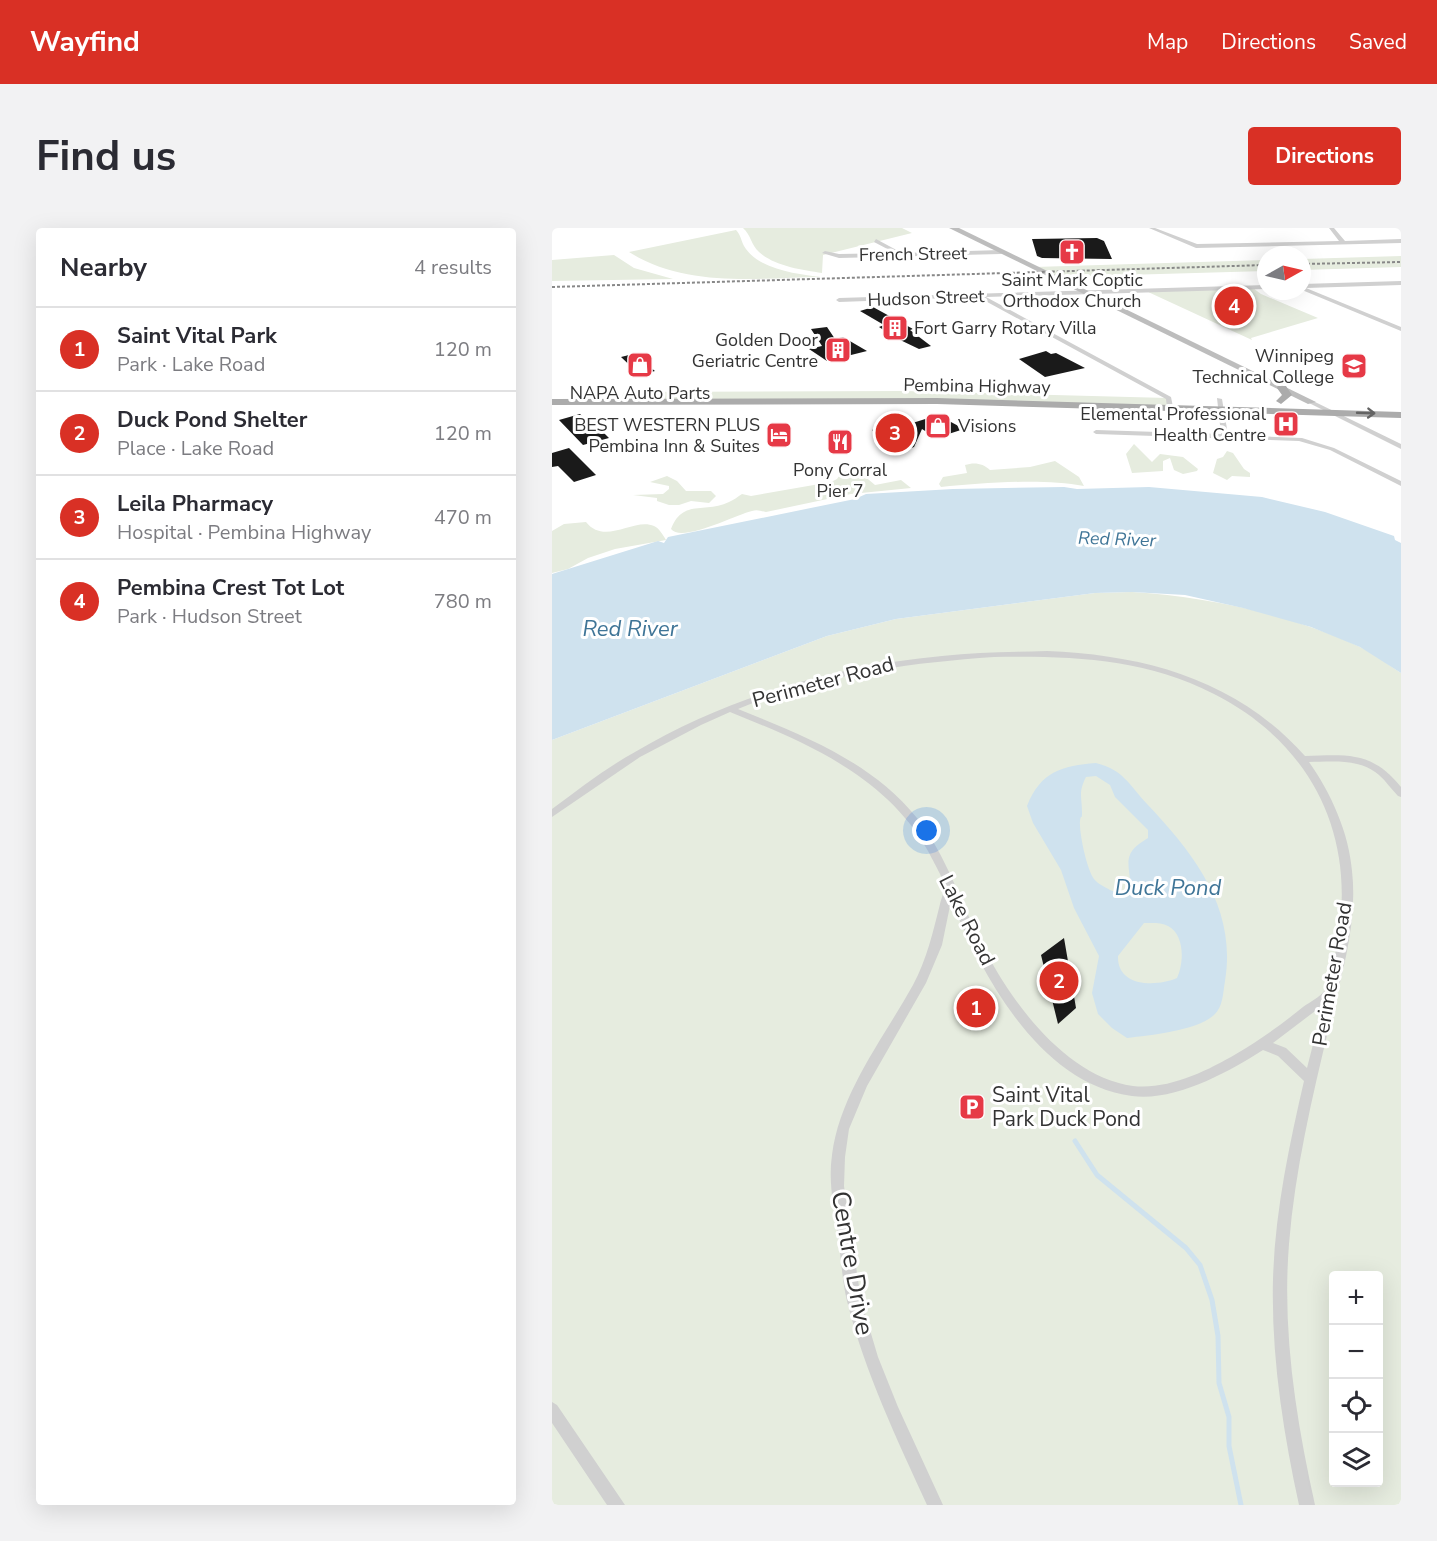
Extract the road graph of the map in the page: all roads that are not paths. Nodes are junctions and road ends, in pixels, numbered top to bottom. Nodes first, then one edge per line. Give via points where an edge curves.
1 (953, 228) edge
2 (1151, 228) edge
3 (1331, 228) edge
4 (876, 241) dead end
5 (1401, 241) edge
6 (1343, 242) junction
7 (1001, 252) junction
8 (825, 253) dead end
9 (902, 255) junction
10 (1399, 284) edge
11 (1257, 287) edge
12 (1311, 287) edge
13 (1311, 291) edge
14 (1086, 293) junction
15 (979, 296) junction
16 (839, 300) dead end
17 (1401, 329) edge
18 (1282, 388) junction
19 (552, 393) edge
20 (1051, 399) junction
21 (1281, 401) junction
22 (552, 402) edge
23 (1311, 402) junction
24 (1170, 403) junction
25 (1219, 404) junction
26 (1401, 404) edge
27 (1331, 412) junction
28 (1401, 415) edge
29 (1096, 432) dead end
30 (1225, 436) junction
31 (1401, 447) edge
32 (1401, 484) edge
33 (730, 709) junction
34 (1302, 759) junction
35 (1401, 794) edge
36 (552, 814) edge
37 (949, 888) junction
38 (1331, 992) junction
39 (1261, 1044) junction
40 (1312, 1081) junction
41 (552, 1410) edge
42 (617, 1505) edge
43 (935, 1505) edge
44 (1307, 1505) edge

1 - 7 street
2 - 6 street via 1196,246
3 - 6 street
4 - 9 street
5 - 6 street
7 - 9 street, French Street
7 - 14 street
8 - 9 street, French Street
10 - 12 street
11 - 14 street, Hudson Street
13 - 17 street
14 - 15 street, Hudson Street
14 - 18 street
15 - 16 street, Hudson Street
15 - 24 street
18 - 21 main road via 1287,395
18 - 23 street
19 - 20 main road, Pembina Highway via 854,391
20 - 22 main road, Pembina Highway
20 - 24 main road, Pembina Highway
21 - 23 main road, Pembina Highway
21 - 25 main road, Pembina Highway
23 - 26 main road, Pembina Highway
23 - 27 street
24 - 25 main road, Pembina Highway
25 - 27 main road, Pembina Highway
25 - 30 street
27 -> 28 main road, Pembina Highway
27 - 31 street
29 - 30 street
30 - 32 street via 1311,441
33 - 34 street, Perimeter Road via 819,679 900,661 965,654 1074,654 1129,662 1215,690 1246,707
33 - 36 street, Perimeter Road via 652,746
33 - 37 street, Lake Road via 822,747 854,766 913,821
34 - 35 street via 1370,765 1380,770
34 - 38 street, Perimeter Road via 1327,805 1347,871 1343,936
37 - 39 street, Lake Road via 987,963 1026,1021 1057,1053 1090,1078 1134,1091 1159,1089 1220,1069
37 - 43 street, Centre Drive via 936,945 920,983 862,1084 843,1129 837,1186 854,1300 871,1357
38 - 39 street, Lake Road
38 - 40 street, Perimeter Road
39 - 40 street via 1282,1052
40 - 44 street, Perimeter Road via 1282,1245 1280,1338 1291,1432
41 - 42 street

